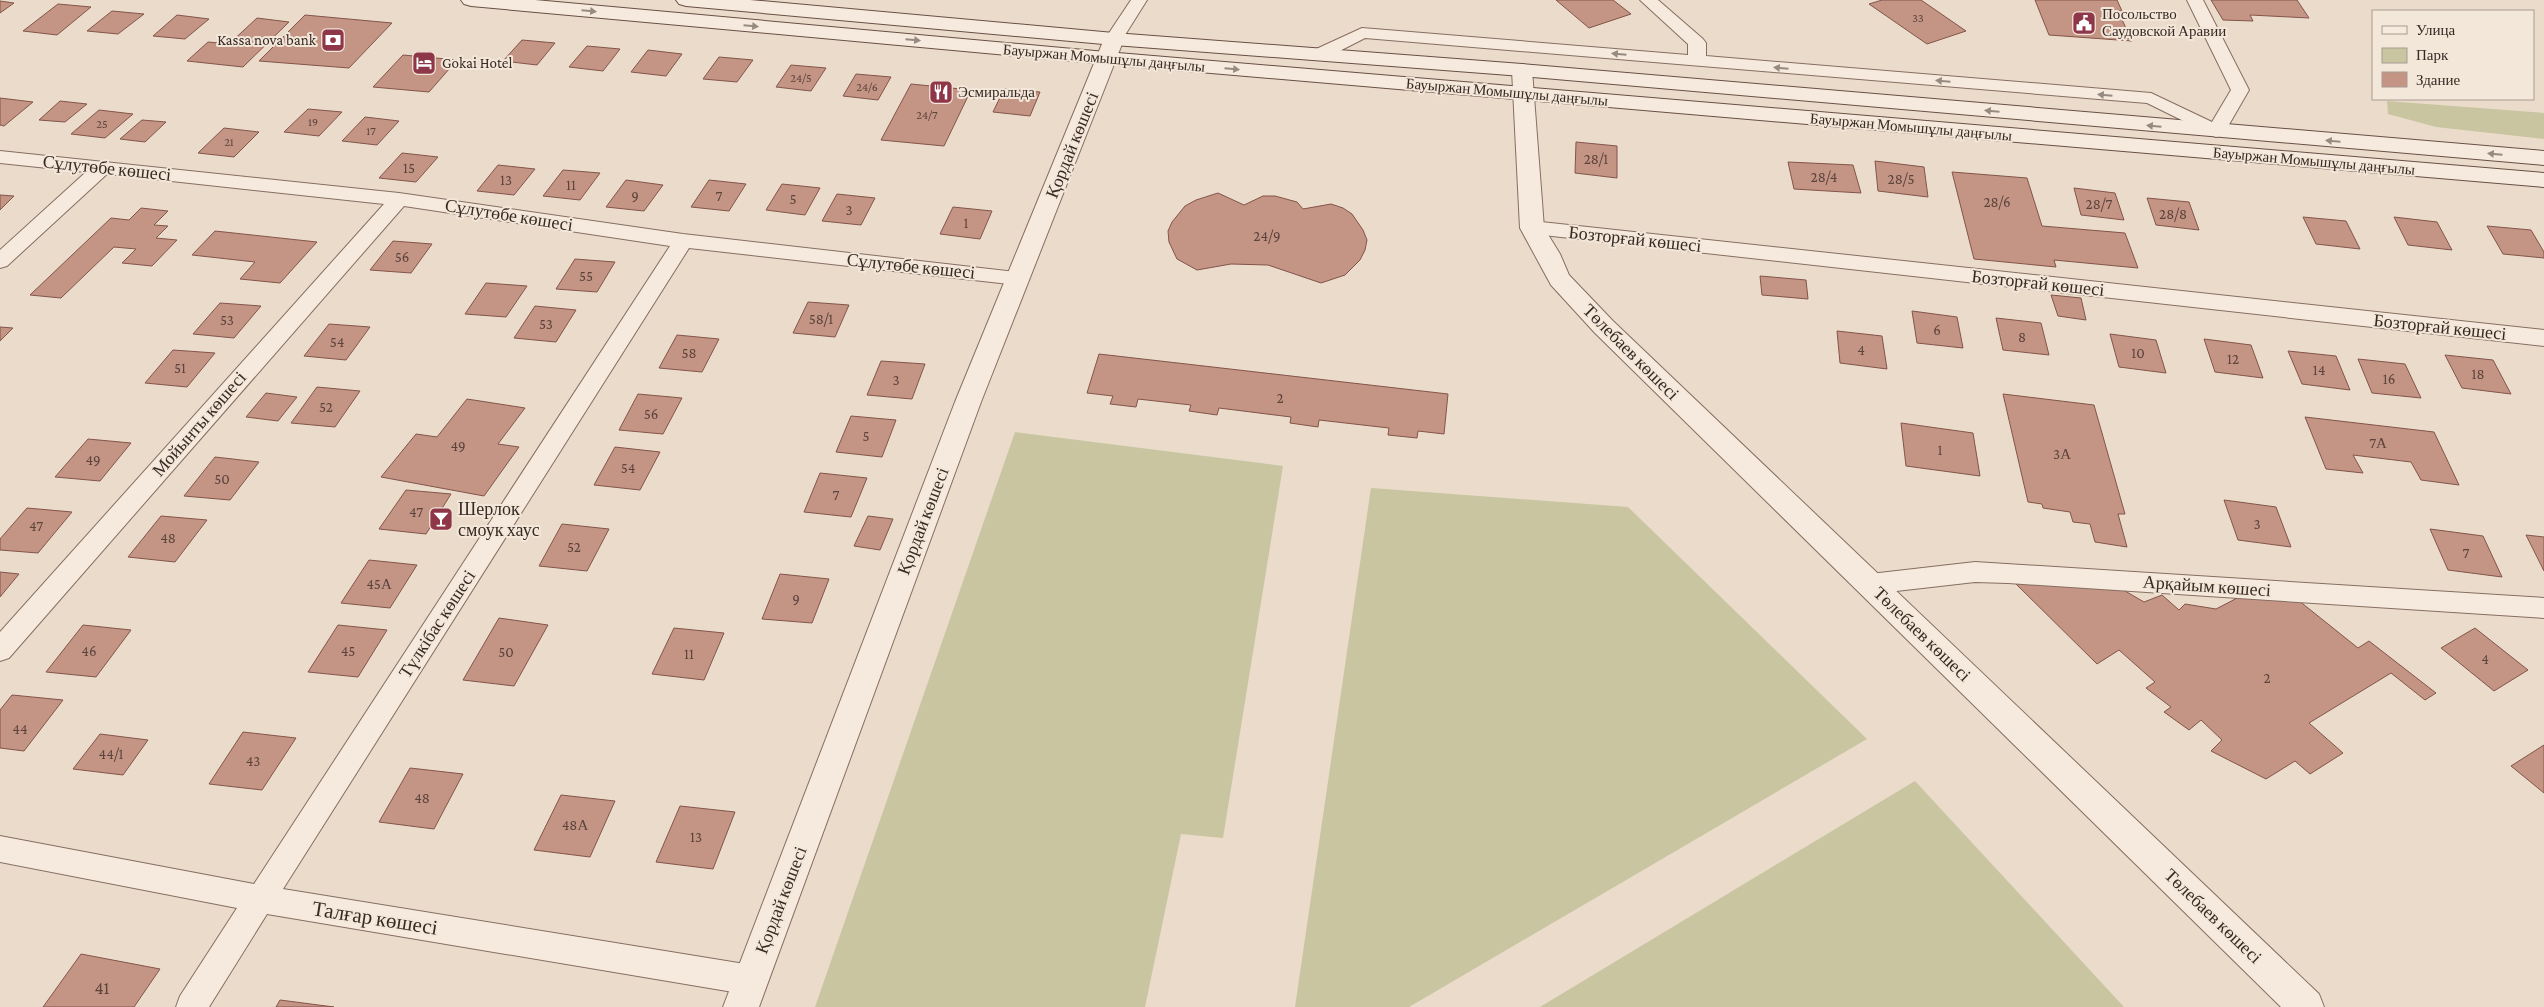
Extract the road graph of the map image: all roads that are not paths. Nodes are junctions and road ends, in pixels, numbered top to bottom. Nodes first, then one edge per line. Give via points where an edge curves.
1 (471, 0) edge
2 (686, 0) edge
3 (1139, 0) edge
4 (1648, 0) edge
5 (2195, 0) edge
6 (1110, 48) junction
7 (1320, 54) junction
8 (1697, 61) junction
9 (1522, 70) junction
10 (1523, 94) junction
11 (2216, 131) junction
12 (0, 157) edge
13 (2544, 158) edge
14 (102, 168) junction
15 (2544, 180) edge
16 (399, 199) junction
17 (1532, 228) junction
18 (683, 241) junction
19 (0, 261) edge
20 (1018, 278) junction
21 (2544, 338) edge
22 (1870, 584) junction
23 (2544, 608) edge
24 (0, 650) edge
25 (0, 849) edge
26 (261, 899) junction
27 (751, 980) junction
28 (191, 1007) edge
29 (741, 1007) edge
30 (2306, 1007) edge

1 -> 6 main road, Бауыржан Момышұлы даңғылы
2 - 6 main road, Бауыржан Момышұлы даңғылы
3 - 6 street
4 - 8 street via 1696,43
5 - 11 street via 2240,90
6 - 7 main road, Бауыржан Момышұлы даңғылы
6 -> 10 main road, Бауыржан Момышұлы даңғылы
6 - 20 main road, Қордай көшесі
8 -> 7 street via 1362,33
7 - 9 main road, Бауыржан Момышұлы даңғылы
11 -> 8 street via 2151,98
9 - 10 main road
11 -> 9 main road, Бауыржан Момышұлы даңғылы
10 - 15 main road, Бауыржан Момышұлы даңғылы
10 - 17 main road
13 -> 11 main road, Бауыржан Момышұлы даңғылы
12 - 14 street, Сұлутөбе көшесі
14 - 16 street, Сұлутөбе көшесі
14 - 19 street
16 - 18 street, Сұлутөбе көшесі
16 - 24 street, Мойынты көшесі
17 - 21 street, Бозторғай көшесі
17 - 22 main road, Төлебаев көшесі via 1559,279 1604,327
18 - 20 street, Сұлутөбе көшесі
18 - 26 street, Түлкібас көшесі
20 - 27 main road, Қордай көшесі
22 - 23 street, Арқайым көшесі via 1991,572
22 - 30 main road, Төлебаев көшесі
25 - 26 street, Талғар көшесі
26 - 27 street, Талғар көшесі
26 - 28 street, Түлкібас көшесі
27 - 29 main road, Қордай көшесі

